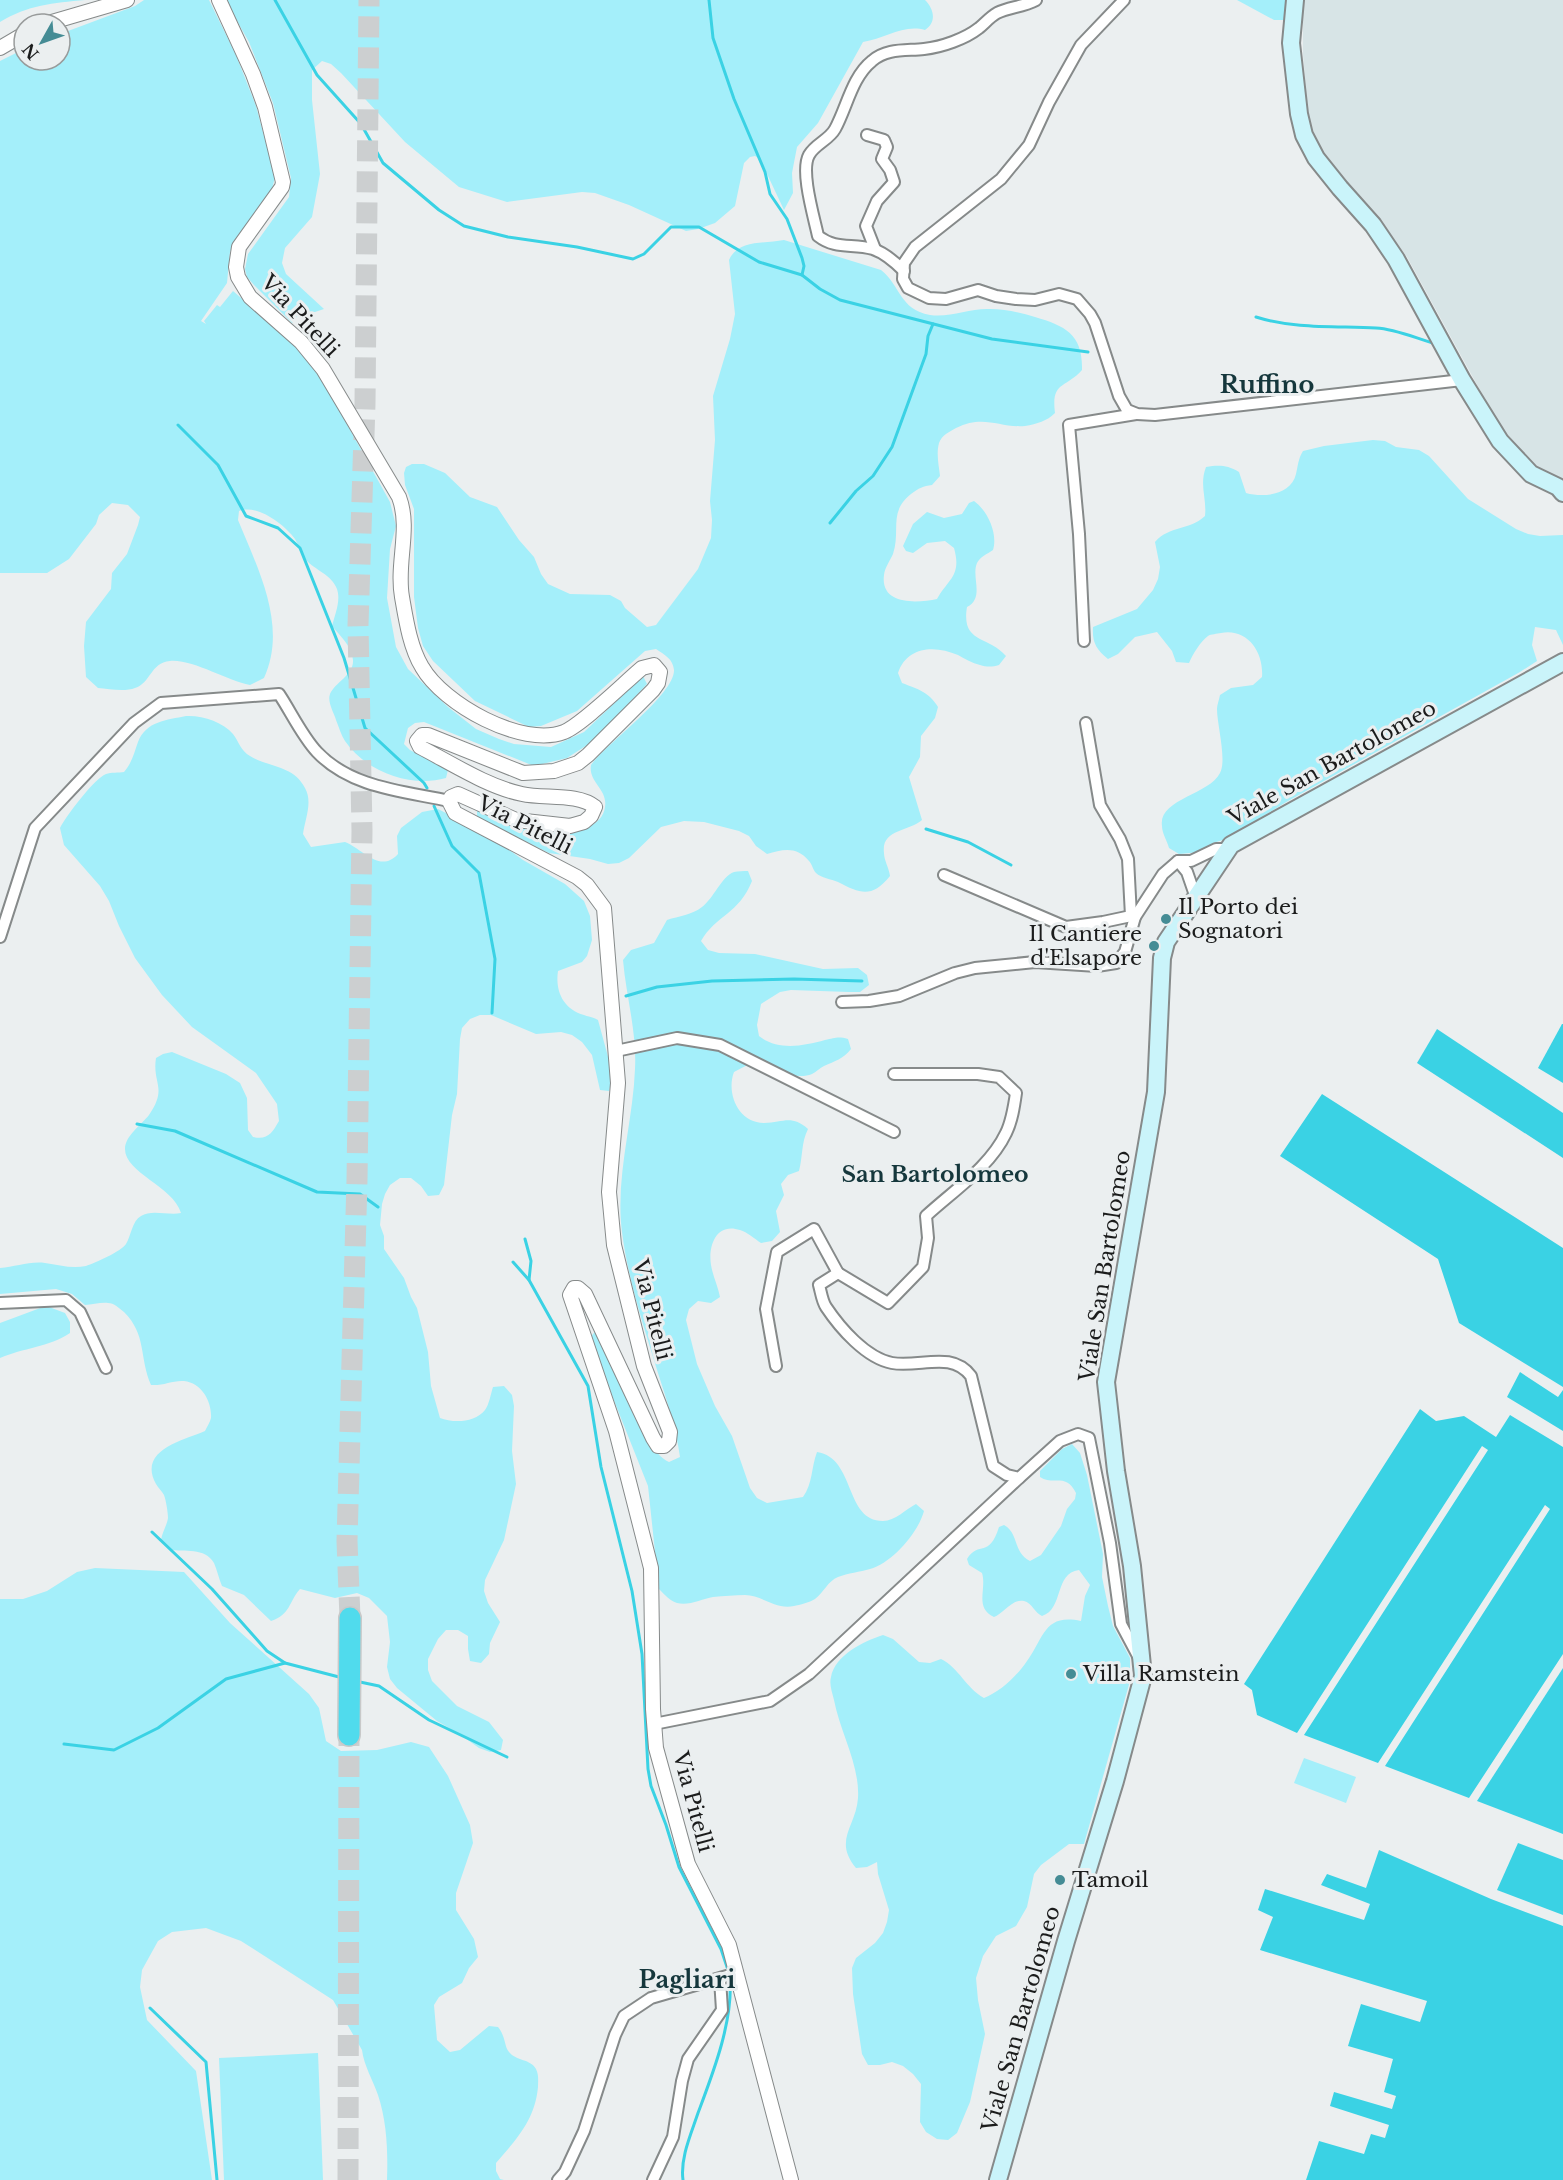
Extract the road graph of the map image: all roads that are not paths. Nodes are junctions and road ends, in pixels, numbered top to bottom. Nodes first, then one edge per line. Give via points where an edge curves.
1 (127, 0) edge
2 (219, 0) edge
3 (1036, 0) edge
4 (1124, 0) edge
5 (1295, 0) edge
6 (1022, 4) edge
7 (72, 16) edge
8 (867, 135) dead end
9 (875, 249) junction
10 (904, 271) junction
11 (1462, 380) junction
12 (1137, 414) junction
13 (1563, 493) edge
14 (1084, 641) dead end
15 (1563, 663) edge
16 (1086, 723) dead end
17 (449, 801) junction
18 (1227, 849) junction
19 (1178, 861) junction
20 (944, 875) dead end
21 (1196, 898) junction
22 (1133, 916) junction
23 (0, 937) edge
24 (842, 1002) dead end
25 (616, 1051) junction
26 (894, 1074) dead end
27 (894, 1132) dead end
28 (838, 1273) junction
29 (0, 1303) edge
30 (776, 1366) dead end
31 (106, 1368) dead end
32 (1019, 1478) junction
33 (350, 1618) tunnel mouth
34 (1142, 1665) junction
35 (654, 1724) junction
36 (349, 1735) tunnel mouth
37 (729, 1976) junction
38 (558, 2180) edge
39 (653, 2180) edge
40 (790, 2180) edge
41 (998, 2180) edge

1 - 7 street
2 - 17 street, Via Pitelli via 265,107 283,182 239,248 238,277 250,297 313,355 399,497 404,512 402,594 414,652 423,669 433,682 482,717 519,733 542,735 558,734 574,726 642,668 654,665 660,672 653,690 588,756 554,771 524,773 428,735 418,739 420,747 506,790 590,803 595,810 584,822 570,826 516,820 462,795 454,794
3 - 6 street
4 - 10 street via 1081,45 1029,145 1001,179 915,247 904,263
5 - 11 main road via 1291,43 1304,135 1316,158 1373,225 1396,259
6 - 9 street via 998,12 979,28 949,43 886,53 873,59 856,81 832,134 809,154 806,177 818,236 828,243
8 - 9 street via 884,140 887,147 882,159 894,182 877,201 866,226
9 - 10 street
10 - 12 street via 908,288 929,298 946,299 978,290 1016,299 1035,300 1059,294 1077,299 1095,323 1119,396 1127,410
11 - 12 street
11 - 13 main road via 1500,441 1531,474
12 - 14 street via 1069,425
15 - 18 main road, Viale San Bartolomeo
16 - 22 street via 1100,805 1128,859
17 - 23 street via 368,784 343,774 316,751 279,694 160,704 134,723 35,828
17 - 25 street, Via Pitelli via 455,813 577,877 600,902 606,917
18 - 19 street via 1216,849 1191,861
18 - 21 main road, Viale San Bartolomeo
19 - 21 street via 1187,872
19 - 22 street via 1163,874
20 - 22 street via 1066,927
21 - 34 main road, Viale San Bartolomeo via 1166,942 1162,958 1156,1092 1106,1382
22 - 24 street via 1125,952 1116,963 1106,966 1035,962 975,968 899,996
25 - 27 street via 677,1038 720,1045
25 - 35 street, Via Pitelli via 618,1083 609,1192 614,1245 644,1366 670,1432 664,1446 658,1446 653,1438 585,1294 574,1288 570,1295 616,1431 651,1568
26 - 28 street via 999,1077 1017,1093 1014,1113 1006,1134 987,1162 926,1216 928,1238 923,1267 888,1303
28 - 30 street via 814,1229 777,1252 766,1309
28 - 32 street via 819,1285 824,1305 862,1349 892,1363 954,1362 964,1366 971,1376 993,1466
29 - 31 street via 66,1300 80,1312
32 - 34 street via 1060,1441 1078,1434 1089,1438 1121,1624
32 - 35 street via 809,1674 770,1701
33 - 36 highway
34 - 41 main road, Viale San Bartolomeo via 1143,1676 1115,1781
35 - 37 street, Via Pitelli via 656,1748 688,1864 729,1945
37 - 38 street via 651,1998 624,2016 584,2131
37 - 39 street via 722,2010 688,2060 673,2137
37 - 40 street, Via Pitelli

